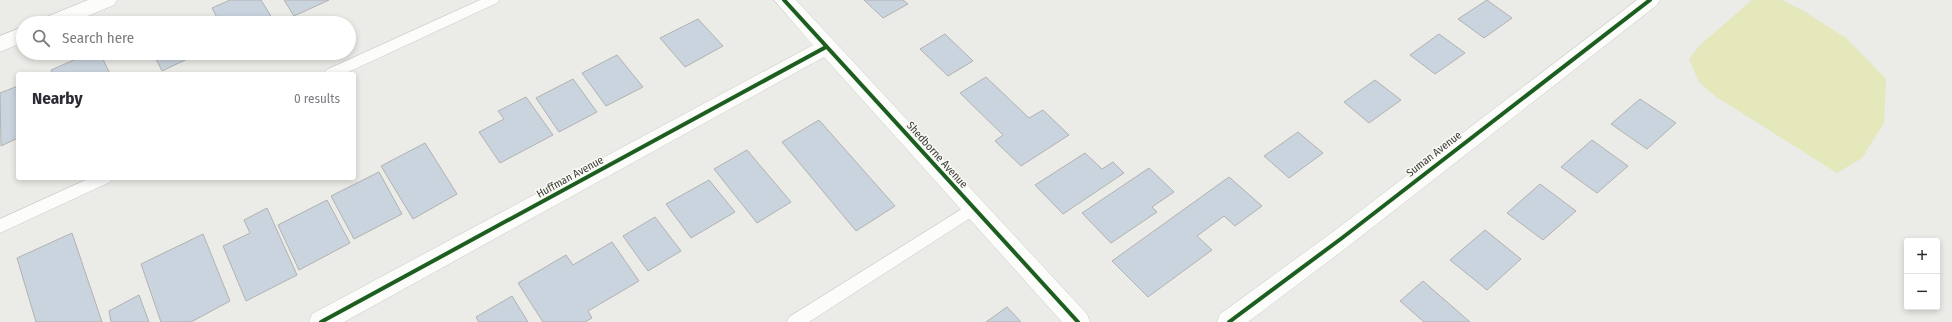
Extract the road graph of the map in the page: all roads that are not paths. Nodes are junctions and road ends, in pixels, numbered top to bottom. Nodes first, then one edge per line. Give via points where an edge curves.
1 (107, 0) edge
2 (492, 0) edge
3 (784, 0) edge
4 (1650, 0) edge
5 (68, 16) edge
6 (16, 37) edge
7 (0, 44) edge
8 (826, 47) junction
9 (335, 72) edge
10 (101, 180) edge
11 (973, 208) junction
12 (0, 226) edge
13 (321, 322) edge
14 (795, 322) edge
15 (1078, 322) edge
16 (1229, 322) edge

1 - 5 street
2 - 9 lane
3 - 8 street, Shedborne Avenue
4 - 16 street, Suman Avenue
6 - 7 street
8 - 11 street, Shedborne Avenue
8 - 13 street, Huffman Avenue
10 - 12 lane
11 - 14 lane
11 - 15 street, Shedborne Avenue

